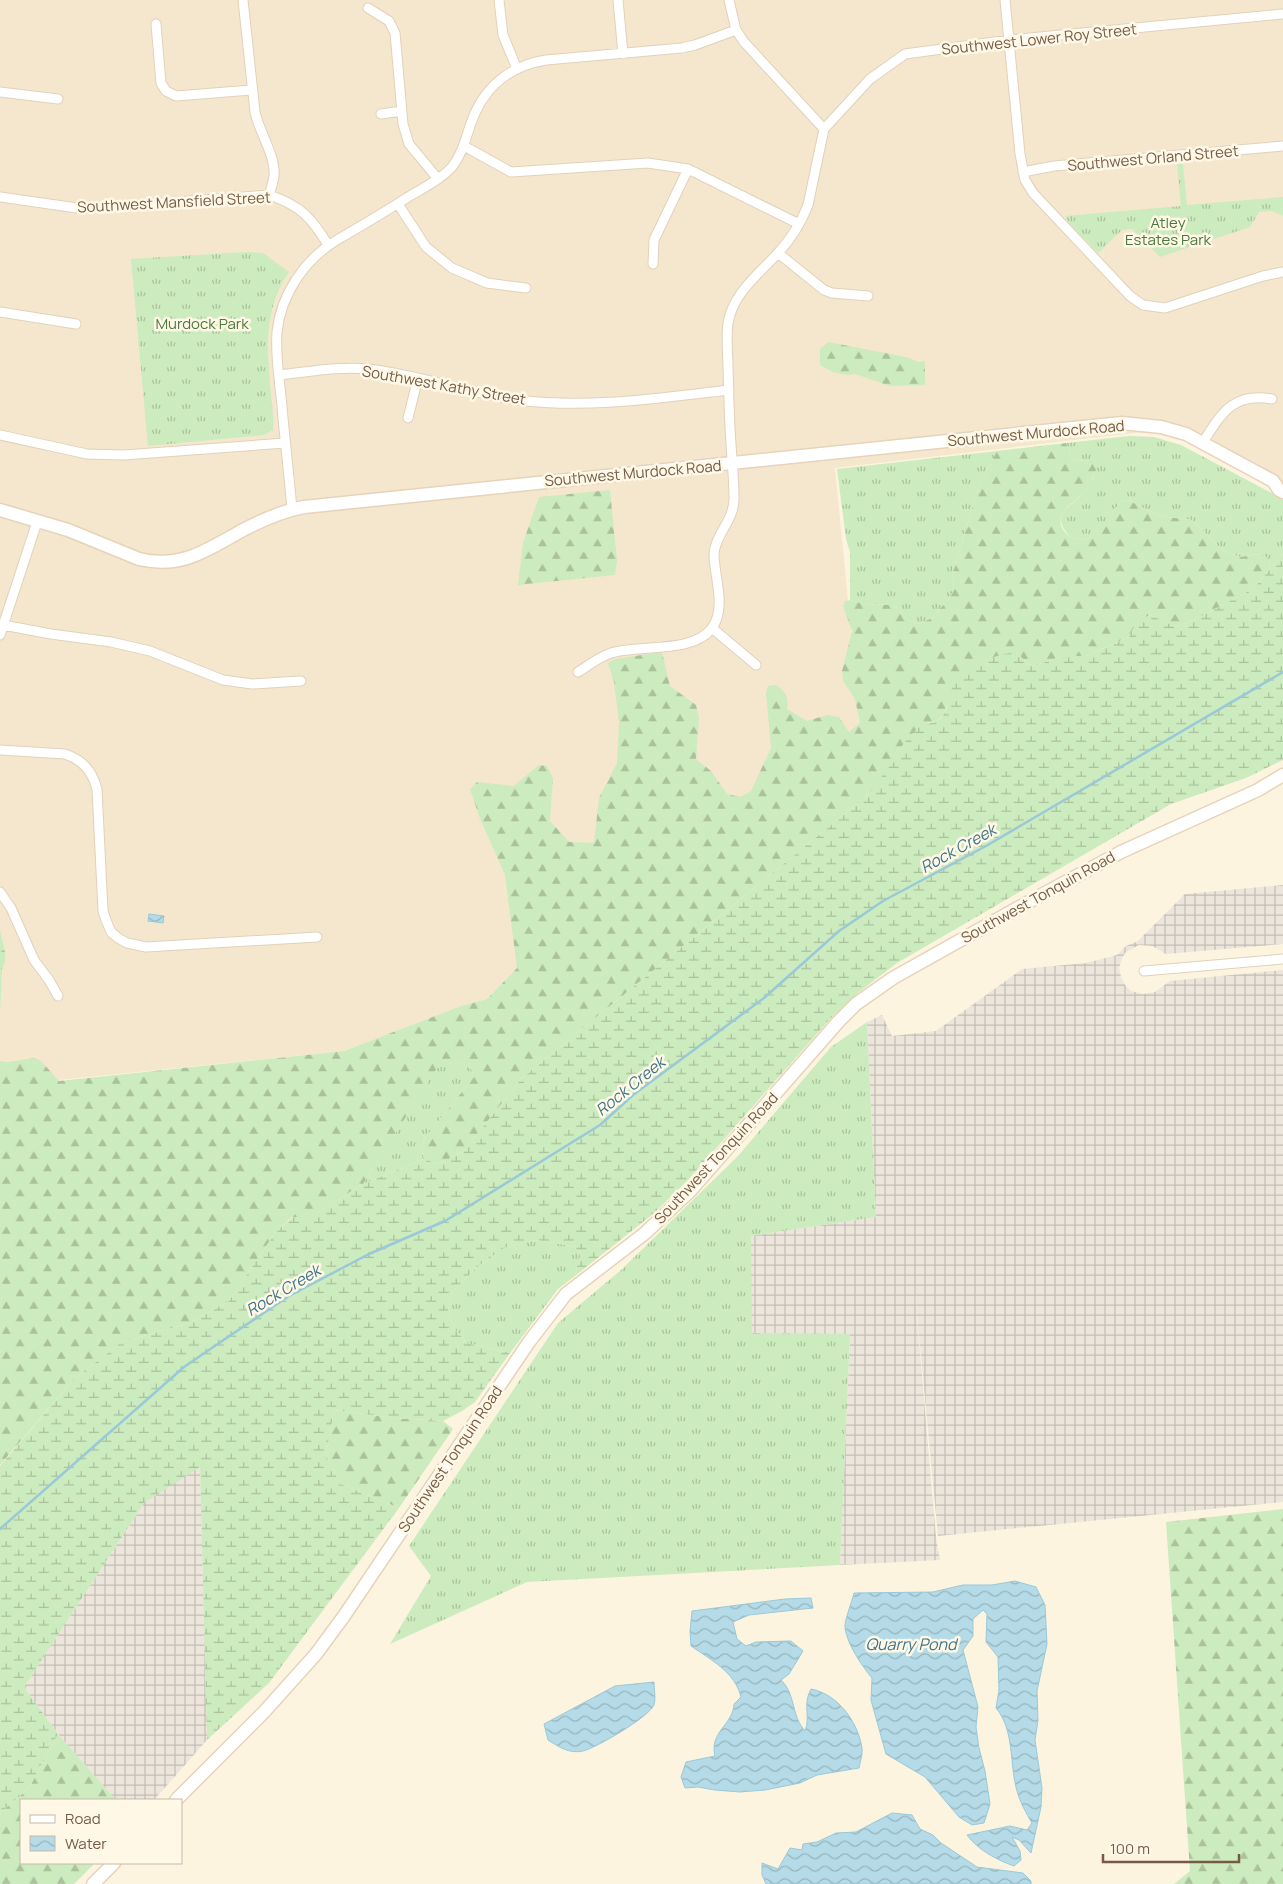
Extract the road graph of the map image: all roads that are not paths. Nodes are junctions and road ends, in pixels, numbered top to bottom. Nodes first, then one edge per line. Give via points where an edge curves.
1 (243, 0) edge
2 (499, 0) edge
3 (618, 0) edge
4 (729, 0) edge
5 (1005, 0) edge
6 (368, 8) dead end
7 (1283, 14) edge
8 (156, 24) dead end
9 (736, 30) junction
10 (1009, 40) junction
11 (623, 54) junction
12 (516, 68) junction
13 (251, 90) junction
14 (0, 92) edge
15 (58, 99) dead end
16 (402, 111) junction
17 (381, 114) dead end
18 (824, 130) junction
19 (464, 146) junction
20 (1283, 146) edge
21 (688, 169) junction
22 (1023, 172) junction
23 (438, 178) junction
24 (270, 195) junction
25 (0, 197) edge
26 (398, 204) junction
27 (799, 224) junction
28 (328, 245) junction
29 (778, 253) junction
30 (653, 264) dead end
31 (1283, 272) edge
32 (526, 288) dead end
33 (868, 296) dead end
34 (0, 312) edge
35 (76, 324) dead end
36 (279, 375) junction
37 (418, 378) junction
38 (729, 390) junction
39 (1272, 399) dead end
40 (408, 418) dead end
41 (0, 435) edge
42 (1203, 442) junction
43 (286, 443) junction
44 (732, 464) junction
45 (1278, 481) edge
46 (1283, 492) edge
47 (292, 509) junction
48 (0, 510) edge
49 (37, 522) junction
50 (3, 625) junction
51 (712, 628) junction
52 (0, 635) edge
53 (756, 665) dead end
54 (578, 672) dead end
55 (301, 681) dead end
56 (0, 750) edge
57 (1283, 775) edge
58 (0, 892) edge
59 (317, 937) dead end
60 (1283, 959) edge
61 (1144, 971) dead end
62 (58, 996) dead end
63 (177, 1799) edge
64 (113, 1864) edge
65 (93, 1884) edge

1 - 13 street
2 - 12 street via 503,35
3 - 11 street
4 - 9 street
5 - 10 street
6 - 16 street via 389,21 395,33
7 - 10 street, Southwest Lower Roy Street
8 - 13 street via 161,83 166,91 176,96
9 - 11 street via 682,48
9 - 18 street via 765,67
10 - 18 street, Southwest Lower Roy Street via 904,54 870,79
10 - 22 street
11 - 12 street via 546,60
12 - 19 street via 483,98
13 - 24 street via 257,121 273,162
14 - 15 street
16 - 17 street
16 - 23 street via 409,144
18 - 27 street via 808,205
19 - 21 street via 511,172 648,163
19 - 23 street via 455,163
20 - 22 street, Southwest Orland Street via 1054,166
21 - 27 street
21 - 30 street via 654,240
22 - 31 street via 1034,193 1143,305 1157,308 1172,306
23 - 26 street
24 - 25 street, Southwest Mansfield Street via 96,208
24 - 28 street, Southwest Mansfield Street via 294,204 307,215
26 - 28 street
26 - 32 street via 426,247 452,268 487,283
27 - 29 street
28 - 36 street via 301,272 285,300 277,329
29 - 33 street via 824,290
29 - 38 street via 743,290 733,306 728,322
34 - 35 street
36 - 37 street, Southwest Kathy Street via 368,369
36 - 43 street
37 - 38 street, Southwest Kathy Street via 517,400 575,404
37 - 40 street
38 - 44 street
39 - 42 street via 1258,397 1237,403 1222,412
41 - 43 street via 87,454 124,455
42 - 44 main road, Southwest Murdock Road via 1160,427 1115,424
42 - 45 main road, Southwest Murdock Road
43 - 47 street
44 - 47 main road, Southwest Murdock Road via 362,499
44 - 51 street via 735,500 714,552 719,600
45 - 46 main road, Southwest Murdock Road via 1279,490
47 - 49 main road, Southwest Murdock Road via 195,556 168,562 139,559 68,530
48 - 49 main road, Southwest Murdock Road
49 - 50 street
50 - 52 street
50 - 55 street via 150,651 223,680 252,684
51 - 53 street
51 - 54 street via 698,640 611,653
56 - 59 street via 65,754 86,767 94,779 103,911 111,932 118,938 146,947
57 - 63 main road, Southwest Tonquin Road via 1251,793 1121,852 893,978 856,1004 678,1203 556,1305 316,1654 264,1712
58 - 62 street via 11,908 34,960
60 - 61 street
64 - 65 main road

